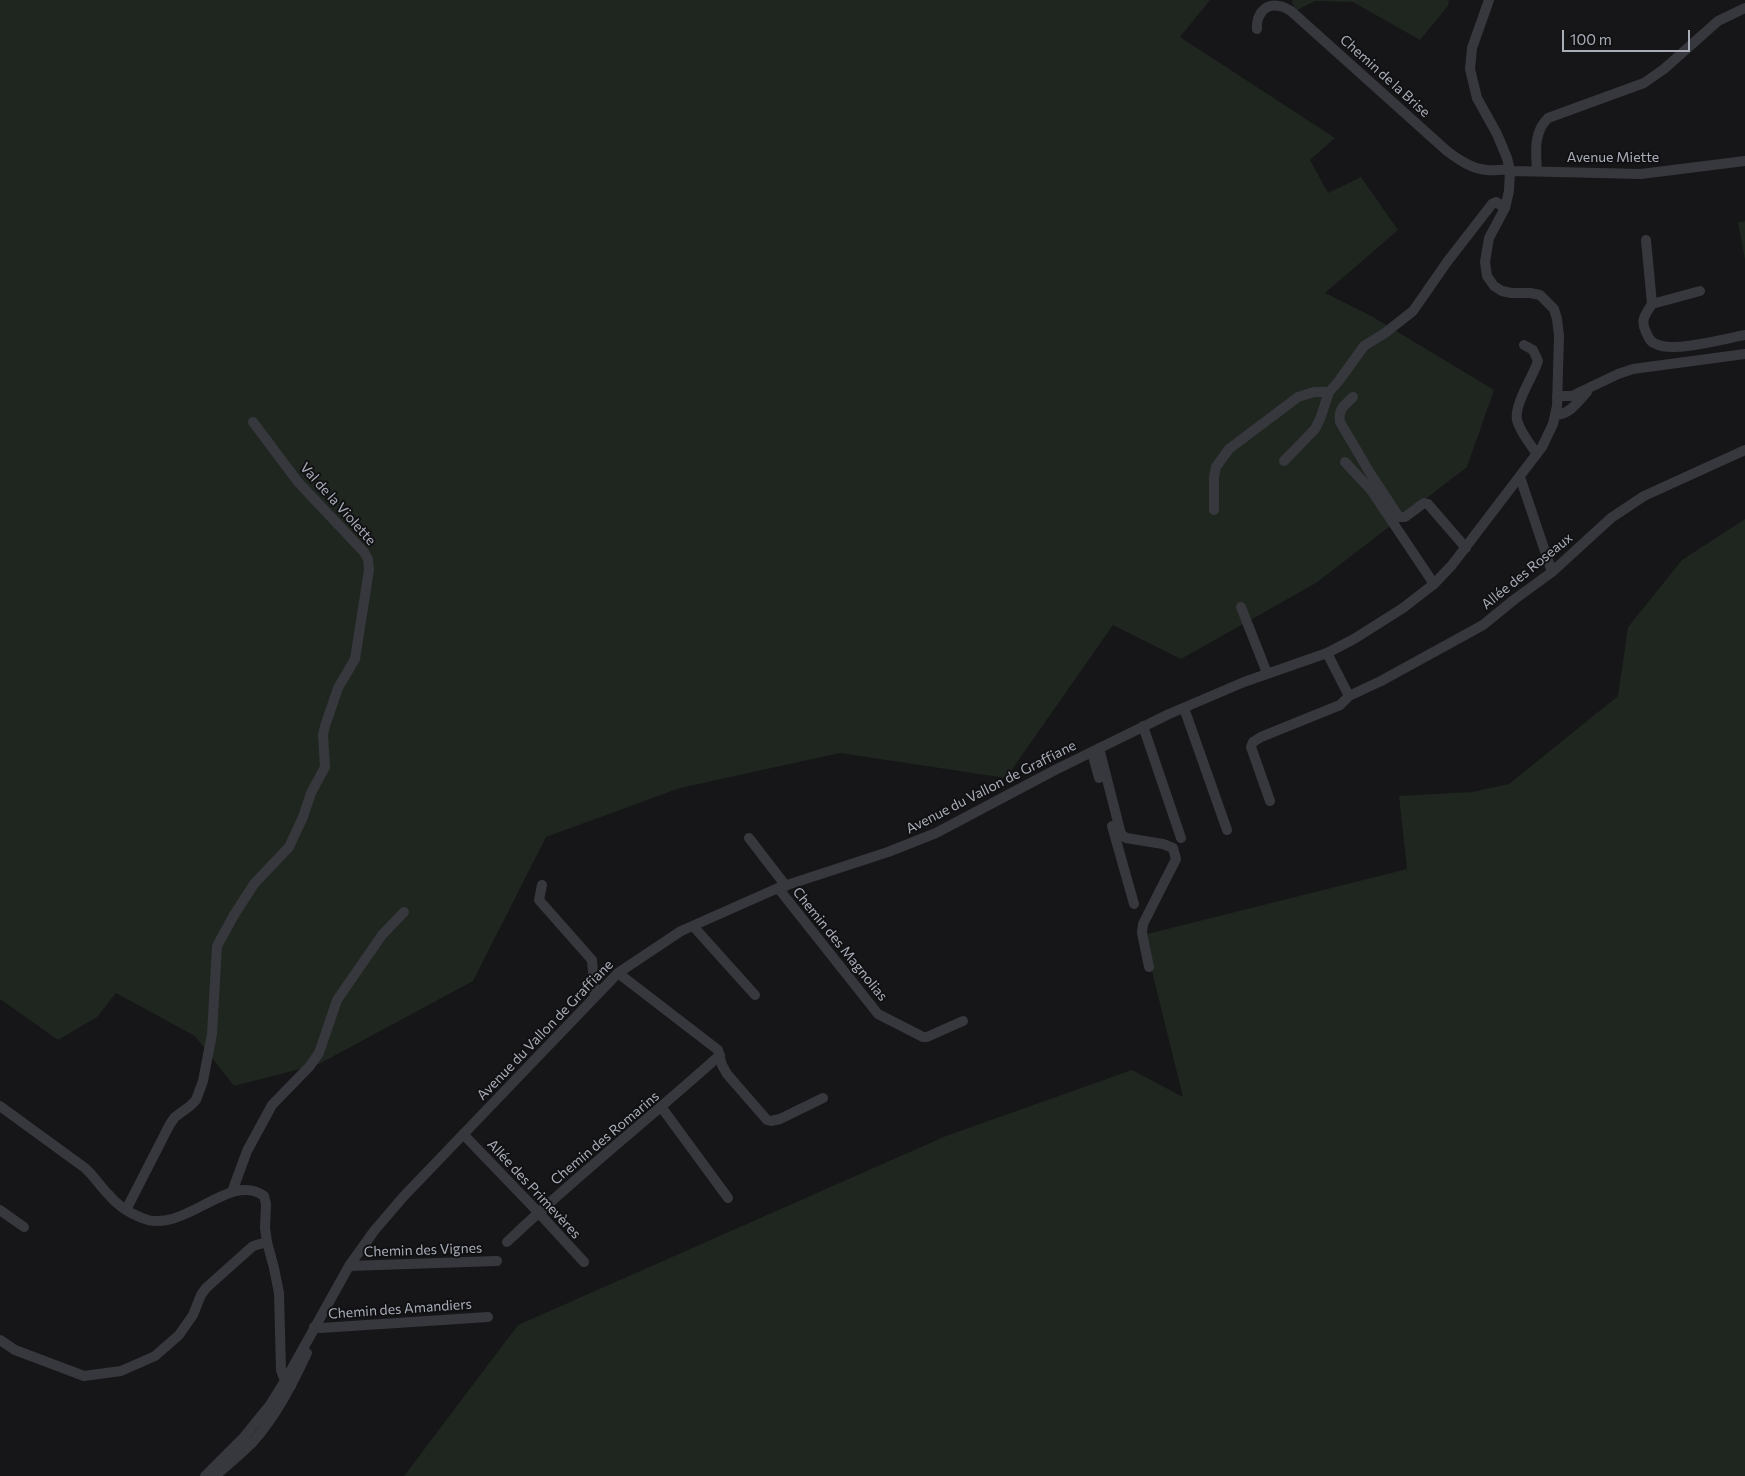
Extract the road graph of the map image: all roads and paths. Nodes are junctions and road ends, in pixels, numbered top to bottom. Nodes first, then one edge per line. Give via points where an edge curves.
1 (1490, 0) edge
2 (1745, 8) edge
3 (1257, 28) dead end
4 (1745, 161) edge
5 (1510, 170) junction
6 (1537, 171) junction
7 (1505, 208) junction
8 (1646, 240) dead end
9 (1700, 291) dead end
10 (1652, 304) junction
11 (1745, 335) edge
12 (1524, 345) dead end
13 (1745, 354) edge
14 (1591, 387) junction
15 (1329, 392) junction
16 (1557, 396) junction
17 (1353, 397) dead end
18 (1556, 414) junction
19 (253, 422) dead end
20 (1745, 450) edge
21 (1537, 454) junction
22 (1284, 461) dead end
23 (1345, 462) dead end
24 (1520, 477) junction
25 (1214, 510) dead end
26 (1466, 548) junction
27 (1552, 572) junction
28 (1434, 584) junction
29 (1241, 607) dead end
30 (1327, 653) junction
31 (1267, 673) junction
32 (1349, 696) junction
33 (1184, 708) junction
34 (1143, 726) junction
35 (1095, 750) junction
36 (1270, 801) dead end
37 (1227, 830) dead end
38 (749, 838) dead end
39 (1181, 838) dead end
40 (542, 885) dead end
41 (782, 887) junction
42 (1134, 904) dead end
43 (404, 912) dead end
44 (693, 926) junction
45 (1149, 967) dead end
46 (618, 973) junction
47 (755, 995) dead end
48 (595, 996) junction
49 (963, 1020) dead end
50 (720, 1055) junction
51 (823, 1098) dead end
52 (0, 1106) edge
53 (662, 1108) junction
54 (463, 1134) junction
55 (232, 1192) junction
56 (728, 1198) dead end
57 (0, 1210) edge
58 (126, 1210) junction
59 (538, 1212) junction
60 (24, 1227) dead end
61 (266, 1242) junction
62 (507, 1242) dead end
63 (497, 1261) dead end
64 (584, 1262) dead end
65 (349, 1266) junction
66 (488, 1317) dead end
67 (316, 1328) junction
68 (0, 1340) edge
69 (288, 1384) junction
70 (204, 1476) edge
71 (215, 1476) edge

1 - 5 street via 1472,48 1470,69 1473,89 1504,149
2 - 6 street via 1718,21 1644,83 1548,118 1536,139
3 - 5 street, Chemin de la Brise via 1256,20 1270,7 1279,6 1291,11 1453,155 1477,168
4 - 6 street, Avenue Miette via 1641,174
5 - 6 street, Avenue Miette
5 - 7 street, Avenue du Vallon de Graffiane via 1510,191
7 - 15 street via 1496,202 1492,204 1413,311 1364,346
7 - 16 street, Avenue du Vallon de Graffiane via 1489,238 1485,262 1487,276 1502,291 1540,295 1554,309 1559,336
8 - 10 street
9 - 10 street
10 - 11 street via 1642,319 1650,340 1656,344 1671,348
12 - 21 street via 1533,350 1538,361 1517,418
13 - 14 street via 1633,369
14 - 16 street via 1572,396
14 - 18 street via 1570,410
15 - 22 street via 1315,428
15 - 25 street via 1298,397 1229,449 1216,467
16 - 18 street, Avenue du Vallon de Graffiane
17 - 26 street via 1342,408 1340,422 1399,517 1405,517 1424,503 1428,504
18 - 21 street, Avenue du Vallon de Graffiane via 1547,439
19 - 58 street, Val de la Violette via 298,482 368,559 355,659 338,688 325,726 325,767 289,847 254,884 217,946 212,1034 196,1100 170,1124
20 - 27 street, Allée des Roseaux via 1644,496 1611,518
21 - 24 street, Avenue du Vallon de Graffiane
23 - 28 street via 1371,490
24 - 26 street, Avenue du Vallon de Graffiane
24 - 27 street
26 - 28 street, Avenue du Vallon de Graffiane
27 - 32 street, Allée des Roseaux via 1483,625
28 - 30 street, Avenue du Vallon de Graffiane via 1386,620
29 - 31 street
30 - 31 street, Avenue du Vallon de Graffiane
30 - 32 street
31 - 33 street, Avenue du Vallon de Graffiane
32 - 36 street, Allée des Roseaux via 1340,705 1252,742
33 - 34 street, Avenue du Vallon de Graffiane
33 - 37 street
34 - 35 street, Avenue du Vallon de Graffiane
34 - 39 street
35 - 41 street, Avenue du Vallon de Graffiane via 936,833
35 - 42 street
35 - 45 street via 1122,834 1126,838 1173,848 1176,859 1143,924
38 - 41 street
40 - 48 street via 539,900 592,960
41 - 44 street, Avenue du Vallon de Graffiane
41 - 49 street, Chemin des Magnolias via 878,1014 923,1037
43 - 55 street via 382,935 337,1000 319,1053 272,1105 247,1151
44 - 46 street, Avenue du Vallon de Graffiane
44 - 47 street
46 - 48 street, Avenue du Vallon de Graffiane
46 - 50 street via 712,1044
48 - 54 street, Avenue du Vallon de Graffiane
50 - 51 street via 727,1074 767,1120 775,1121
50 - 53 street, Chemin des Romarins
52 - 58 street via 85,1168
53 - 56 street
53 - 59 street, Chemin des Romarins
54 - 59 street, Allée des Primevères
54 - 65 street, Avenue du Vallon de Graffiane via 379,1225
55 - 58 street via 205,1206 157,1222
55 - 61 street via 248,1189 264,1196
57 - 60 street
59 - 62 street, Chemin des Romarins
59 - 64 street, Allée des Primevères
61 - 68 street via 254,1246 206,1288 185,1327 164,1349 121,1371 84,1376 15,1350
61 - 69 street via 278,1284 281,1370
63 - 65 street, Chemin des Vignes
65 - 67 street, Avenue du Vallon de Graffiane
66 - 67 street, Chemin des Amandiers
67 - 69 street, Avenue du Vallon de Graffiane
69 - 70 street, Avenue du Vallon de Graffiane via 255,1425
69 - 71 street, Avenue du Vallon de Graffiane via 272,1417 253,1442

